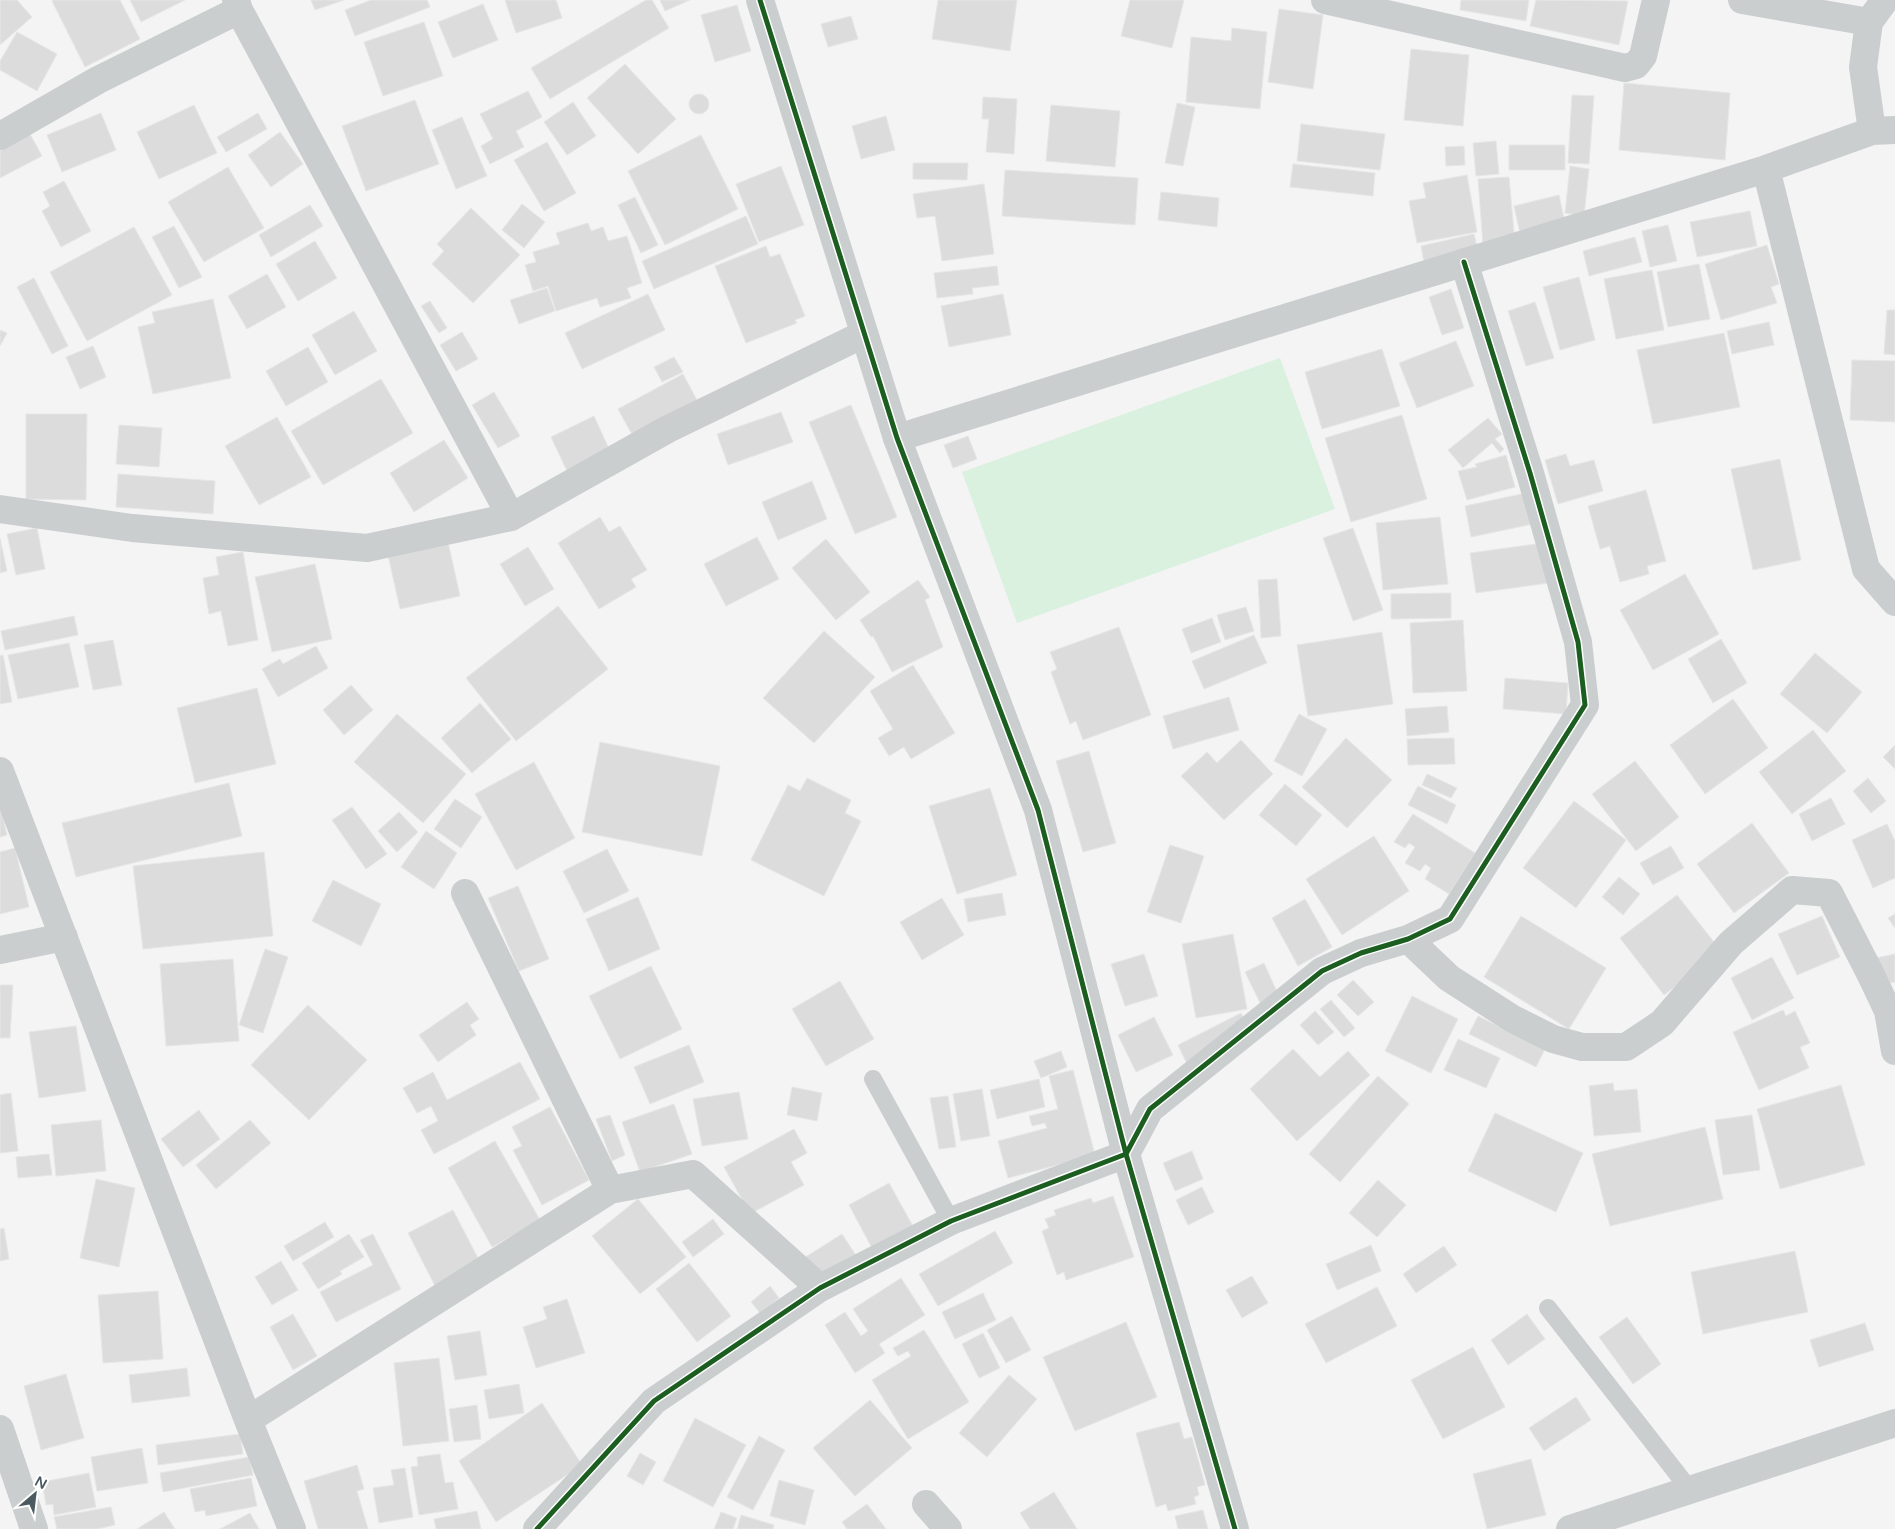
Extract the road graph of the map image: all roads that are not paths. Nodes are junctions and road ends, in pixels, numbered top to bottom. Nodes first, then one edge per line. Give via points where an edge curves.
1 (760, 0) edge
2 (1324, 0) edge
3 (1656, 0) edge
4 (1742, 0) edge
5 (1886, 0) edge
6 (237, 5) edge
7 (1869, 22) junction
8 (1884, 131) edge
9 (0, 136) edge
10 (1766, 169) junction
11 (1464, 262) junction
12 (864, 334) junction
13 (897, 438) junction
14 (0, 509) edge
15 (510, 517) junction
16 (1895, 602) edge
17 (0, 771) edge
18 (465, 893) dead end
19 (64, 937) junction
20 (1408, 939) junction
21 (0, 950) edge
22 (1891, 1010) edge
23 (1895, 1051) edge
24 (873, 1079) dead end
25 (1126, 1154) junction
26 (610, 1190) junction
27 (951, 1221) junction
28 (820, 1288) junction
29 (1548, 1308) dead end
30 (248, 1420) junction
31 (1895, 1423) edge
32 (0, 1429) edge
33 (1690, 1490) junction
34 (926, 1504) dead end
35 (543, 1528) edge
36 (34, 1529) edge
37 (292, 1529) edge
38 (948, 1529) edge
39 (1235, 1529) edge
40 (1570, 1529) edge

1 - 12 street
2 - 3 street via 1625,68 1636,65 1643,56
4 - 7 street
5 - 7 street
6 - 9 street
6 - 15 street
7 - 8 street via 1863,67
8 - 10 street
10 - 11 street
10 - 16 street via 1866,569
11 - 13 street
11 - 20 street via 1530,473 1578,642 1585,705 1450,919
12 - 13 street
12 - 15 street via 668,429
13 - 25 street via 1038,810
14 - 15 street via 132,528 367,548
17 - 19 street
18 - 26 street
19 - 21 street
19 - 30 street
20 - 22 street via 1449,978 1513,1019 1553,1039 1582,1047 1626,1047 1662,1023 1731,943 1792,890 1828,893
20 - 25 street via 1361,953 1322,972 1150,1109
22 - 23 street
24 - 27 lane
25 - 27 street
25 - 39 street
26 - 28 street via 693,1174
26 - 30 street
27 - 28 street
28 - 35 street via 654,1401
29 - 33 lane
30 - 37 street
31 - 33 street
32 - 36 street
33 - 40 street
34 - 38 street

